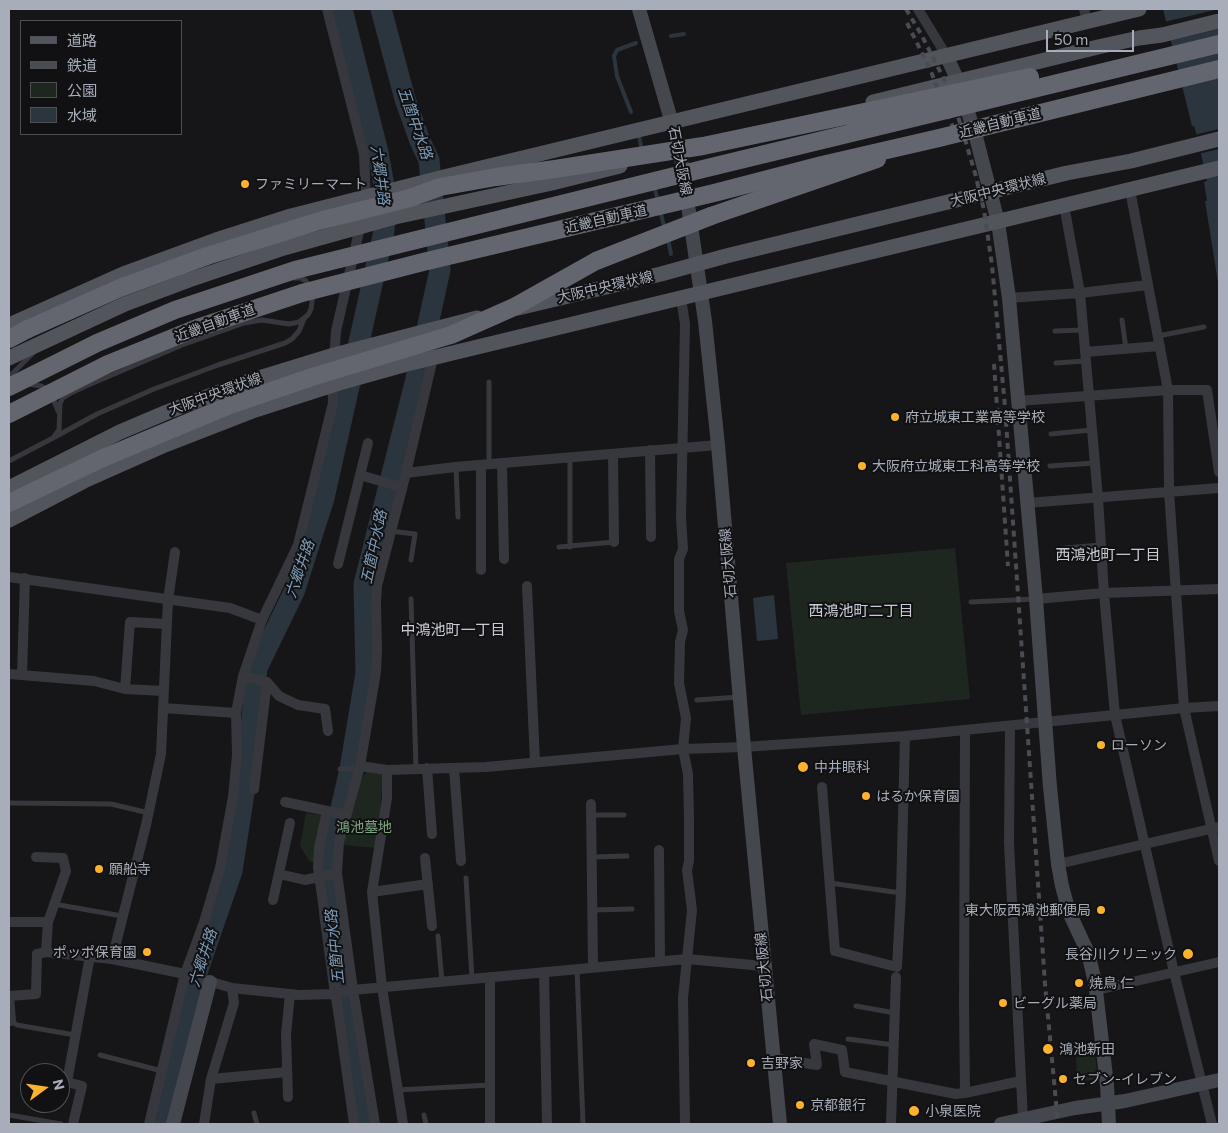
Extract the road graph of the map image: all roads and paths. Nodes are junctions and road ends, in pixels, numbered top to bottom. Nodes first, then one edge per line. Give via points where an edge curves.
1 (327, 9) edge
2 (639, 9) edge
3 (918, 9) edge
4 (1139, 9) edge
5 (1086, 15) edge
6 (1219, 21) edge
7 (1219, 42) edge
8 (946, 55) junction
9 (1219, 69) edge
10 (958, 81) junction
11 (673, 121) junction
12 (939, 138) junction
13 (1219, 139) edge
14 (680, 151) junction
15 (1219, 168) edge
16 (1130, 190) junction
17 (991, 192) junction
18 (371, 194) junction
19 (1064, 206) junction
20 (998, 222) junction
21 (367, 224) junction
22 (696, 264) junction
23 (1148, 285) junction
24 (702, 293) junction
25 (1080, 293) junction
26 (681, 298) junction
27 (1009, 298) junction
28 (193, 311) dead end
29 (305, 318) junction
30 (167, 320) dead end
31 (1122, 320) dead end
32 (9, 325) edge
33 (1204, 327) dead end
34 (1083, 330) junction
35 (1055, 331) dead end
36 (9, 339) edge
37 (46, 341) junction
38 (1159, 341) junction
39 (1126, 349) junction
40 (340, 353) junction
41 (1085, 356) junction
42 (9, 358) edge
43 (432, 359) junction
44 (1056, 363) dead end
45 (9, 377) edge
46 (488, 382) dead end
47 (335, 384) junction
48 (13, 387) edge
49 (1168, 390) junction
50 (9, 392) edge
51 (1088, 397) junction
52 (1018, 401) junction
53 (59, 412) junction
54 (9, 414) edge
55 (1091, 430) junction
56 (1051, 434) dead end
57 (53, 438) junction
58 (368, 443) dead end
59 (718, 444) junction
60 (683, 448) junction
61 (650, 450) junction
62 (613, 454) junction
63 (570, 457) junction
64 (9, 461) edge
65 (502, 463) junction
66 (1095, 463) junction
67 (485, 464) junction
68 (1050, 466) dead end
69 (456, 467) junction
70 (1219, 472) edge
71 (406, 473) junction
72 (360, 474) junction
73 (398, 486) junction
74 (9, 488) edge
75 (1219, 488) edge
76 (1169, 491) junction
77 (1098, 498) junction
78 (9, 503) edge
79 (1027, 503) junction
80 (458, 517) dead end
81 (9, 520) edge
82 (390, 531) junction
83 (651, 537) dead end
84 (614, 542) joint
85 (1101, 545) junction
86 (559, 547) dead end
87 (570, 547) junction
88 (1065, 548) dead end
89 (175, 552) dead end
90 (504, 559) dead end
91 (411, 560) dead end
92 (338, 564) dead end
93 (481, 570) dead end
94 (9, 577) edge
95 (25, 578) junction
96 (527, 586) dead end
97 (1219, 589) edge
98 (1175, 590) junction
99 (1104, 593) junction
100 (412, 599) dead end
101 (1036, 599) junction
102 (168, 600) junction
103 (971, 602) dead end
104 (262, 620) junction
105 (167, 624) junction
106 (9, 674) edge
107 (22, 675) junction
108 (243, 676) junction
109 (267, 682) junction
110 (125, 689) junction
111 (164, 691) junction
112 (739, 696) junction
113 (697, 700) dead end
114 (1219, 706) edge
115 (163, 708) junction
116 (1184, 708) junction
117 (236, 713) junction
118 (1115, 715) junction
119 (1045, 722) junction
120 (1010, 726) junction
121 (965, 730) junction
122 (328, 731) dead end
123 (905, 736) junction
124 (744, 747) junction
125 (683, 749) junction
126 (535, 762) junction
127 (340, 768) dead end
128 (359, 768) junction
129 (427, 768) junction
130 (454, 768) junction
131 (416, 769) junction
132 (387, 770) junction
133 (822, 788) dead end
134 (254, 789) dead end
135 (286, 802) dead end
136 (9, 803) edge
137 (591, 804) dead end
138 (327, 811) junction
139 (149, 813) junction
140 (624, 814) dead end
141 (591, 815) junction
142 (346, 816) junction
143 (290, 823) dead end
144 (1216, 828) edge
145 (432, 834) dead end
146 (1146, 844) junction
147 (659, 850) dead end
148 (627, 856) dead end
149 (36, 857) dead end
150 (592, 857) junction
151 (425, 858) dead end
152 (461, 861) dead end
153 (1219, 861) edge
154 (1058, 864) junction
155 (337, 873) junction
156 (278, 874) junction
157 (319, 878) junction
158 (466, 878) dead end
159 (829, 883) junction
160 (428, 884) junction
161 (372, 892) junction
162 (901, 893) junction
163 (273, 900) dead end
164 (53, 904) junction
165 (632, 909) dead end
166 (592, 910) junction
167 (122, 916) junction
168 (9, 922) edge
169 (48, 922) junction
170 (432, 926) dead end
171 (438, 936) dead end
172 (46, 952) junction
173 (90, 956) junction
174 (112, 959) junction
175 (687, 959) junction
176 (660, 961) junction
177 (1219, 962) edge
178 (763, 966) junction
179 (593, 967) junction
180 (577, 969) junction
181 (544, 972) junction
182 (1174, 972) junction
183 (188, 975) junction
184 (490, 977) junction
185 (896, 977) dead end
186 (472, 979) junction
187 (210, 982) junction
188 (442, 982) junction
189 (382, 987) junction
190 (232, 988) junction
191 (353, 990) junction
192 (1097, 990) junction
193 (290, 994) junction
194 (335, 994) junction
195 (9, 996) edge
196 (856, 1006) dead end
197 (895, 1013) junction
198 (10, 1021) edge
199 (76, 1035) junction
200 (848, 1039) dead end
201 (894, 1045) junction
202 (100, 1055) dead end
203 (773, 1058) junction
204 (162, 1071) junction
205 (288, 1072) junction
206 (211, 1079) junction
207 (1219, 1080) edge
208 (892, 1081) junction
209 (1021, 1081) junction
210 (1202, 1084) junction
211 (490, 1085) junction
212 (398, 1090) junction
213 (965, 1093) junction
214 (288, 1096) dead end
215 (1108, 1103) junction
216 (254, 1113) dead end
217 (9, 1114) edge
218 (424, 1115) dead end
219 (1028, 1120) edge
220 (61, 1124) edge
221 (73, 1124) edge
222 (149, 1124) edge
223 (173, 1124) edge
224 (204, 1124) edge
225 (257, 1124) edge
226 (354, 1124) edge
227 (375, 1124) edge
228 (403, 1124) edge
229 (426, 1124) edge
230 (490, 1124) edge
231 (547, 1124) edge
232 (583, 1124) edge
233 (685, 1124) edge
234 (780, 1124) edge
235 (891, 1124) edge
236 (1001, 1124) edge
237 (1109, 1124) edge
238 (1212, 1124) edge

1 - 18 street
2 - 11 street, 石切大阪線
3 - 8 street
4 - 5 main road
5 - 8 main road
6 - 10 main road
7 - 36 highway, bridge via 1056,72 703,146 451,185 207,256 120,288
7 - 48 highway, 近畿自動車道, bridge via 304,268 175,310 97,343
8 - 10 street
8 - 11 main road
9 - 12 highway, 近畿自動車道, bridge
10 - 14 main road
10 - 17 street
11 - 14 street, 石切大阪線
11 - 18 main road
12 - 54 highway, 近畿自動車道, bridge via 302,293 196,328 108,364
12 - 78 highway, bridge via 623,249 570,274 506,311 451,336 230,405 154,435
13 - 17 main road, 大阪中央環状線
14 - 21 main road
14 - 22 street, 石切大阪線
15 - 16 main road
16 - 19 main road
16 - 23 street
17 - 20 street
17 - 22 main road, 大阪中央環状線
18 - 21 street
18 - 32 main road via 259,225 184,251 123,274
19 - 20 main road
19 - 25 street
20 - 24 main road
20 - 27 street
21 - 37 main road via 276,250 189,280 125,304
21 - 40 street via 336,331
22 - 24 street, 石切大阪線
22 - 40 main road, 大阪中央環状線
23 - 25 street
23 - 38 street
24 - 26 main road
24 - 59 street, 石切大阪線
25 - 27 street
25 - 34 street
26 - 43 main road
26 - 60 street via 685,324
27 - 52 street
28 - 29 lane via 287,279 301,278 309,285 312,295 311,309
29 - 53 lane via 295,324 262,320 244,323 182,345 71,393 63,398
29 - 57 lane via 299,331 285,344 154,389
30 - 48 lane
31 - 39 lane
33 - 38 lane
34 - 35 lane
34 - 41 street
37 - 42 main road
37 - 45 lane
38 - 39 street
38 - 49 street
39 - 41 street
40 - 47 street
40 - 74 main road, 大阪中央環状線 via 243,383 167,412 80,451
41 - 44 lane
41 - 51 street
43 - 47 main road
43 - 71 street
46 - 67 lane
47 - 81 main road via 255,410 165,445
47 - 104 street via 298,544
48 - 50 lane
48 - 53 lane via 41,386 49,393
49 - 51 street
49 - 70 street via 1207,390
49 - 76 street
51 - 52 street
51 - 55 street
52 - 79 street
53 - 57 lane via 59,430
55 - 56 lane
55 - 66 street
57 - 64 lane
58 - 72 street
59 - 60 street
59 - 112 street, 石切大阪線
60 - 61 street
60 - 125 street via 679,610 683,630 679,683 686,718
61 - 62 street
61 - 83 street
62 - 63 street
62 - 84 street
63 - 65 street
63 - 87 lane
65 - 67 street
65 - 90 street
66 - 68 lane
66 - 77 street
67 - 69 street
67 - 93 street
69 - 71 street
69 - 80 lane
71 - 73 street
72 - 73 street
72 - 92 street
73 - 82 street
75 - 76 street
76 - 77 street
76 - 98 street
77 - 79 street
77 - 85 street
79 - 101 street
82 - 91 lane via 415,534
82 - 128 street via 377,586 376,672
84 - 87 lane
85 - 88 lane
85 - 99 street
86 - 87 lane
89 - 102 street
94 - 95 street
95 - 102 street
95 - 107 street
96 - 126 street
97 - 98 street
98 - 99 street
98 - 116 street
99 - 101 street
99 - 118 street
100 - 131 lane
101 - 103 lane
101 - 119 street
102 - 104 street via 230,608
102 - 105 street
104 - 108 street
105 - 110 street via 130,622
105 - 111 street
106 - 107 street
107 - 110 street via 94,681
108 - 109 street
108 - 117 street
109 - 122 street via 279,696 298,705 325,709
109 - 134 street
110 - 111 street
111 - 115 street
112 - 113 lane
112 - 124 street, 石切大阪線
114 - 116 street
115 - 117 street
115 - 139 street via 161,754
116 - 118 street
116 - 144 street
117 - 183 street via 233,797 220,868
118 - 119 street
118 - 146 street
119 - 120 street
119 - 154 street
120 - 121 street
120 - 209 street via 1009,844
121 - 123 street
121 - 213 street
123 - 124 street
123 - 162 street
124 - 125 street
124 - 178 street, 石切大阪線
125 - 126 street
125 - 175 street via 688,774 687,870 692,910
126 - 130 street
127 - 128 lane
128 - 132 street
128 - 142 street
129 - 130 street
129 - 131 street
129 - 145 street
130 - 152 street
131 - 132 street
132 - 161 street via 387,798
133 - 159 street
135 - 138 street
136 - 139 lane via 111,804
137 - 141 street
138 - 142 street
138 - 157 street via 319,848
139 - 167 street
140 - 141 lane
141 - 150 street
142 - 155 street via 339,842
143 - 156 street
144 - 146 street
144 - 153 street
146 - 154 street
146 - 182 street
147 - 176 street
148 - 150 lane
149 - 164 street via 63,858 66,871
150 - 166 street
151 - 160 street
154 - 192 street via 1069,912 1091,962
155 - 157 street
155 - 191 street
156 - 157 street via 305,880
156 - 163 street
157 - 194 street
158 - 186 lane
159 - 162 lane
159 - 162 street via 835,951 897,967
160 - 161 street
160 - 170 street
161 - 189 street
164 - 167 lane
164 - 169 street
165 - 166 lane
166 - 179 street
167 - 174 street
168 - 169 street
169 - 172 street
171 - 188 lane
172 - 173 street
172 - 195 street via 37,954 36,994
173 - 174 street
173 - 199 street
174 - 183 street
175 - 176 street
175 - 178 street
175 - 233 street via 683,998
176 - 179 street
177 - 182 street
178 - 203 street, 石切大阪線
179 - 180 street
180 - 181 street
180 - 232 lane
181 - 184 street
181 - 231 street
182 - 192 street
182 - 210 street
183 - 187 street
183 - 204 street
184 - 186 street
184 - 211 street
185 - 197 street
186 - 188 street
187 - 190 street
187 - 223 street
188 - 189 street
189 - 191 street
189 - 212 street
190 - 193 street
190 - 206 street via 234,1004
191 - 194 street
191 - 227 street
192 - 215 street
193 - 194 street
193 - 205 street via 286,1035
194 - 226 street
195 - 198 street
196 - 197 lane
197 - 201 street
198 - 199 lane
199 - 221 street via 67,1082 82,1086
200 - 201 lane
201 - 208 street
202 - 204 lane
203 - 208 street via 817,1066 814,1044 842,1050 845,1072
203 - 234 street, 石切大阪線
204 - 222 street
205 - 206 street
205 - 214 street
206 - 224 street
207 - 210 street
208 - 213 street
208 - 235 street
209 - 213 street
209 - 219 street
210 - 215 street
210 - 238 street
211 - 212 lane
211 - 230 street
212 - 228 street
215 - 219 street
215 - 237 street
216 - 225 lane
217 - 220 lane
218 - 229 lane
219 - 236 street

